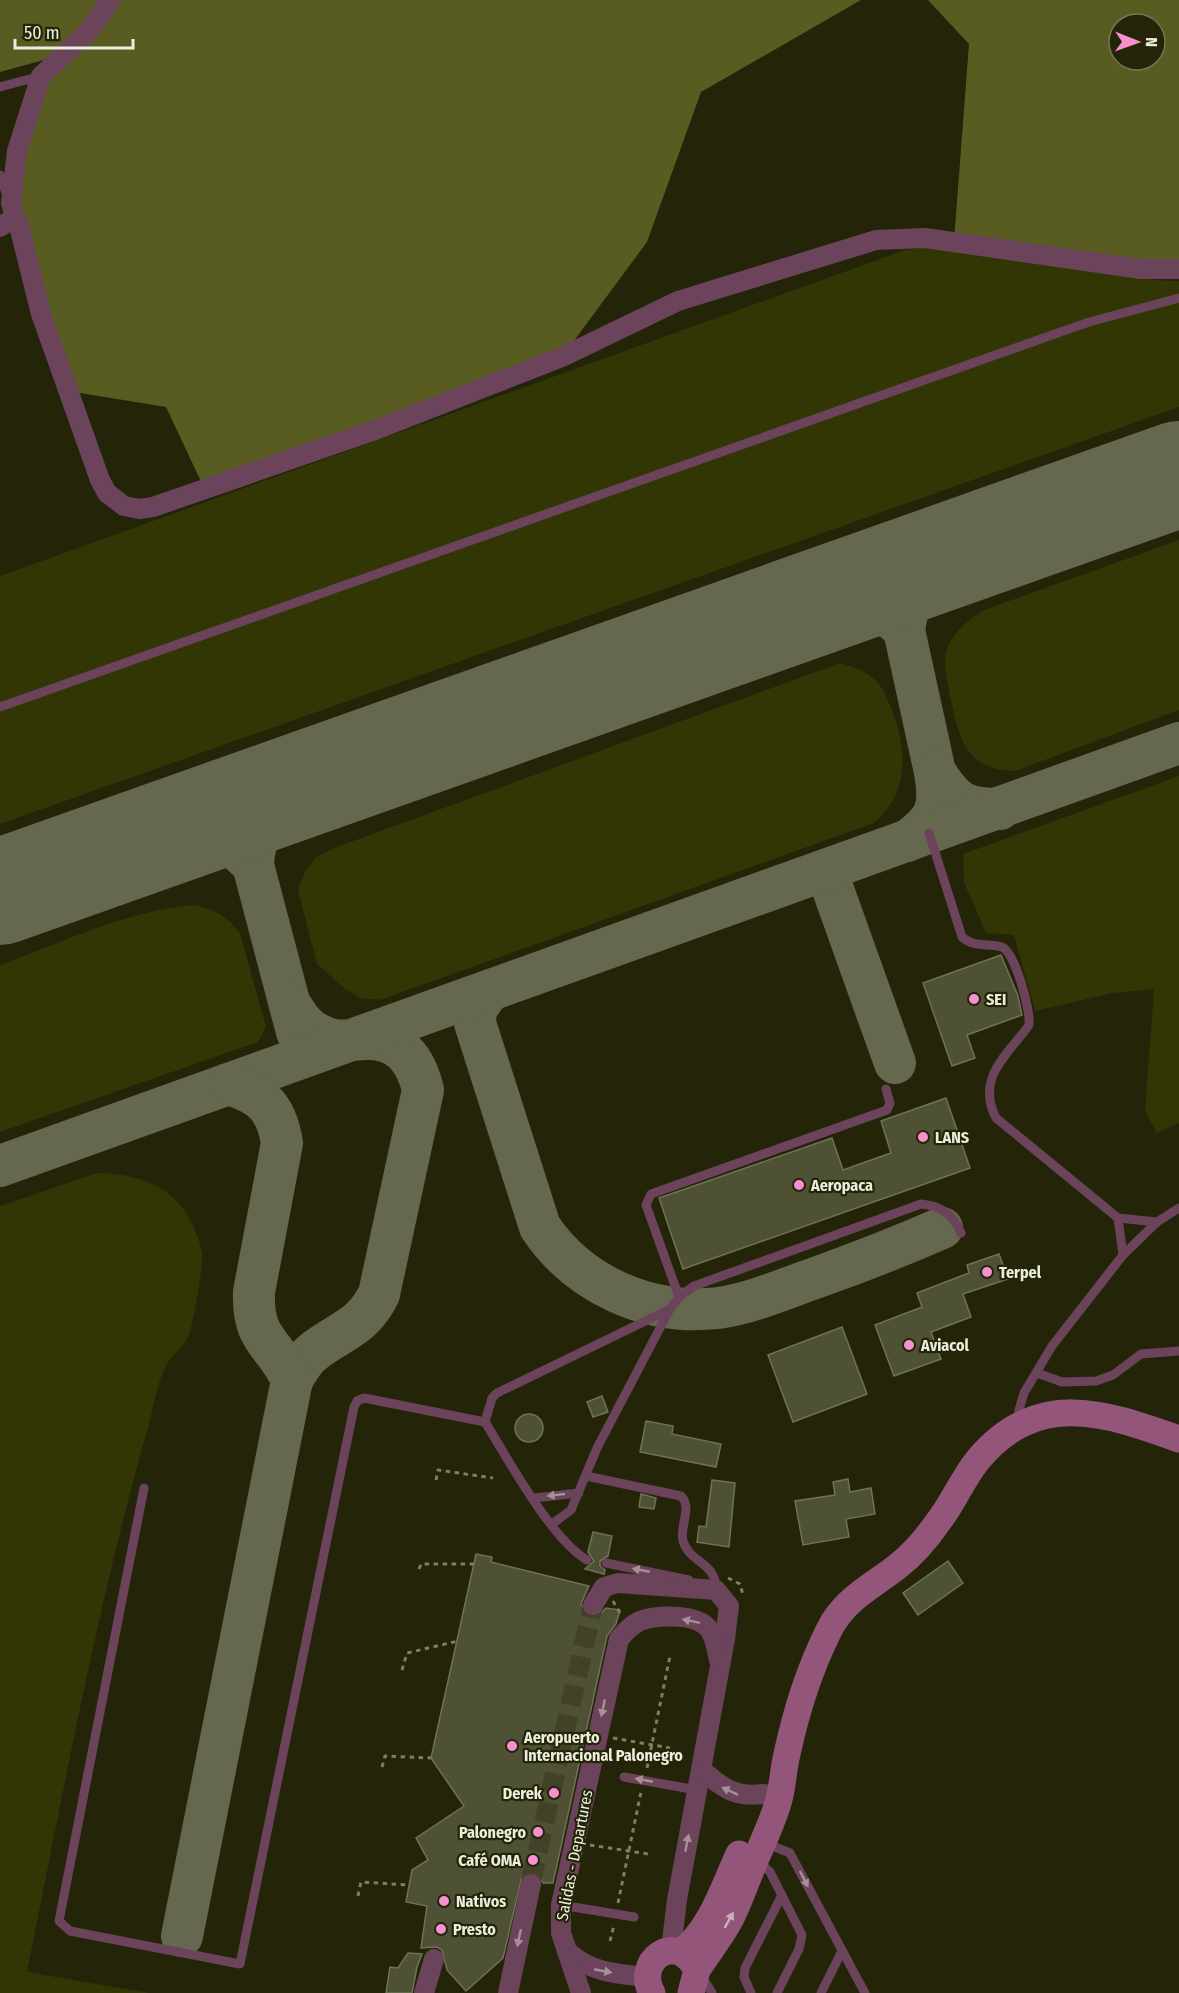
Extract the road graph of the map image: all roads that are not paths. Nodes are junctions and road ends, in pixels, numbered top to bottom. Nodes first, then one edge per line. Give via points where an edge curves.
1 (111, 0) edge
2 (41, 76) junction
3 (0, 87) edge
4 (0, 175) edge
5 (8, 216) edge
6 (1179, 269) edge
7 (1179, 298) edge
8 (0, 707) edge
9 (929, 833) dead end
10 (886, 1089) dead end
11 (1179, 1208) edge
12 (1118, 1218) junction
13 (1157, 1222) junction
14 (961, 1233) dead end
15 (1123, 1255) junction
16 (679, 1297) junction
17 (670, 1309) junction
18 (1179, 1351) edge
19 (1037, 1373) junction
20 (485, 1422) junction
21 (1019, 1424) junction
22 (1179, 1439) edge
23 (586, 1476) junction
24 (144, 1488) dead end
25 (579, 1493) junction
26 (534, 1498) junction
27 (552, 1524) junction
28 (587, 1560) dead end
29 (606, 1563) dead end
30 (716, 1590) junction
31 (593, 1605) tunnel mouth
32 (720, 1665) junction
33 (784, 1767) junction
34 (702, 1770) junction
35 (624, 1777) dead end
36 (697, 1790) junction
37 (764, 1794) junction
38 (759, 1851) junction
39 (531, 1882) tunnel mouth
40 (782, 1895) junction
41 (561, 1905) junction
42 (634, 1917) dead end
43 (566, 1949) junction
44 (842, 1953) junction
45 (434, 1959) dead end
46 (685, 1966) edge
47 (649, 1988) edge
48 (424, 1993) edge
49 (508, 1993) edge
50 (581, 1993) edge
51 (712, 1993) edge
52 (751, 1993) edge
53 (777, 1993) edge
54 (821, 1993) edge
55 (865, 1993) edge

1 - 2 street via 89,31
2 - 3 lane
2 - 5 street via 18,151
4 - 5 lane
5 - 6 street via 22,234 41,314 100,480 115,500 139,509 378,429 562,357 678,301 876,240 925,238 1141,269
7 - 8 lane via 1089,322
9 - 12 lane via 962,937 968,942 1002,947 1010,953 1029,1008 1029,1025 998,1061 993,1073 991,1109 1002,1125
10 - 16 lane via 891,1104 887,1110 651,1194 646,1205
11 - 13 lane
12 - 13 lane
12 - 15 lane
13 - 15 lane
14 - 16 lane via 944,1210 921,1204 694,1286
15 - 19 lane
16 - 17 lane
17 - 20 lane via 496,1393
17 - 23 lane via 608,1425
18 - 19 lane via 1141,1354 1113,1375 1096,1381 1062,1382
19 - 21 lane via 1021,1402
20 - 24 lane via 364,1398 354,1407 240,1964 70,1930 59,1921
20 - 26 lane
21 - 22 street via 1050,1413 1087,1412
21 - 33 street via 978,1460 940,1521 918,1546 838,1614 807,1687
23 - 25 lane
23 - 30 lane via 681,1496 686,1503 683,1540 688,1551 712,1572
25 -> 26 lane
25 - 27 lane via 571,1510
26 - 27 lane
27 - 28 lane
30 -> 29 lane via 705,1583
30 - 31 street via 607,1580
30 - 32 street via 726,1599 730,1614
32 - 34 street
32 -> 41 street, Salidas - Departures via 711,1632 696,1621 652,1618 633,1625 619,1639
33 - 37 street via 772,1776
33 - 38 street via 783,1785
34 - 36 street
37 -> 34 street via 734,1794
36 -> 35 lane
46 -> 36 street via 677,1900
37 - 46 street
38 - 40 lane
38 -> 44 lane via 790,1853
46 -> 38 street via 730,1920
39 -> 49 street
40 - 52 lane via 745,1968 744,1977
40 - 53 lane via 802,1935
41 - 42 lane
41 - 43 street, Salidas - Departures
43 -> 47 street via 579,1962 600,1972
43 - 50 street, Salidas - Departures
44 - 54 lane
44 - 55 lane
45 - 48 street
46 - 47 street via 658,1955 651,1965
46 - 51 lane

